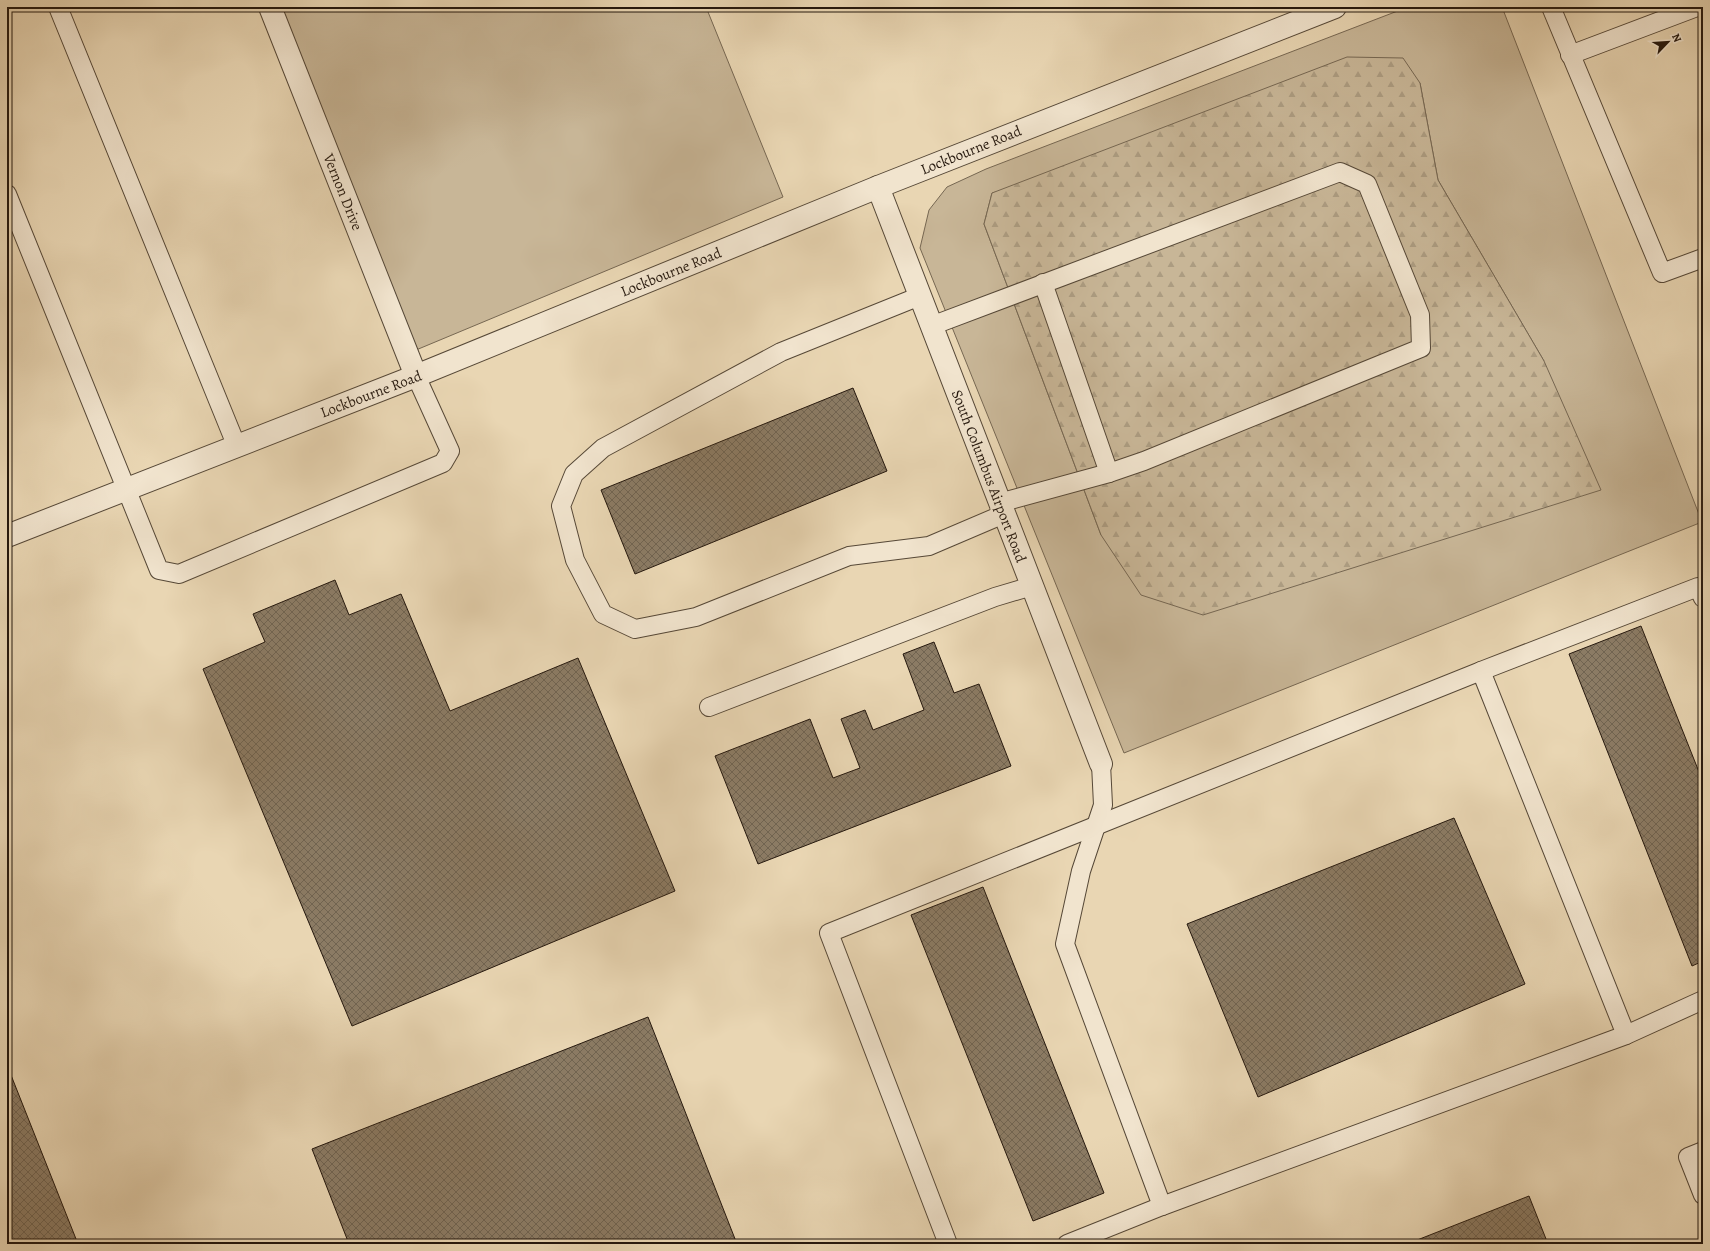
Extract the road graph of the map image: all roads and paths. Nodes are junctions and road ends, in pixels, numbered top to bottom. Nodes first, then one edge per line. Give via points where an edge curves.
1 (58, 7) edge
2 (270, 7) edge
3 (1332, 7) edge
4 (1551, 7) edge
5 (1697, 7) edge
6 (1570, 55) junction
7 (878, 187) junction
8 (7, 194) edge
9 (1703, 258) edge
10 (1043, 283) junction
11 (920, 296) junction
12 (931, 326) junction
13 (416, 376) junction
14 (236, 447) junction
15 (1109, 473) junction
16 (127, 489) junction
17 (1002, 508) junction
18 (7, 536) edge
19 (1032, 586) junction
20 (1703, 598) edge
21 (1481, 671) junction
22 (709, 707) dead end
23 (1101, 764) joint
24 (1096, 827) junction
25 (1703, 1000) edge
26 (1626, 1035) junction
27 (1703, 1151) edge
28 (1703, 1195) edge
29 (1162, 1206) junction
30 (948, 1244) edge
31 (1067, 1244) edge

1 - 14 lane
2 - 13 street, Vernon Drive
3 - 7 street, Lockbourne Road
4 - 6 lane
5 - 6 lane
6 - 9 lane via 1662,273
7 - 11 street, South Columbus Airport Road
7 - 13 street, Lockbourne Road
8 - 16 lane
10 - 12 lane
10 - 15 lane
10 - 15 lane via 1340,172 1367,184 1420,315 1420,348
11 - 12 street, South Columbus Airport Road
11 - 17 lane via 781,352 603,448 574,474 561,506 575,560 603,614 635,629 696,617 849,556 929,546
12 - 17 street, South Columbus Airport Road
13 - 14 street, Lockbourne Road
13 - 16 lane via 450,451 443,463 179,574 160,570
14 - 16 street, Lockbourne Road
15 - 17 lane
16 - 18 street, Lockbourne Road
17 - 19 street, South Columbus Airport Road
19 - 22 lane via 995,597
19 - 23 street, South Columbus Airport Road
20 - 21 lane via 1698,587
21 - 24 lane
21 - 26 lane
23 - 24 lane via 1103,805
24 - 29 lane via 1081,871 1065,944
24 - 30 lane via 829,933
25 - 26 lane
26 - 29 lane
27 - 28 lane via 1688,1157
29 - 31 lane

